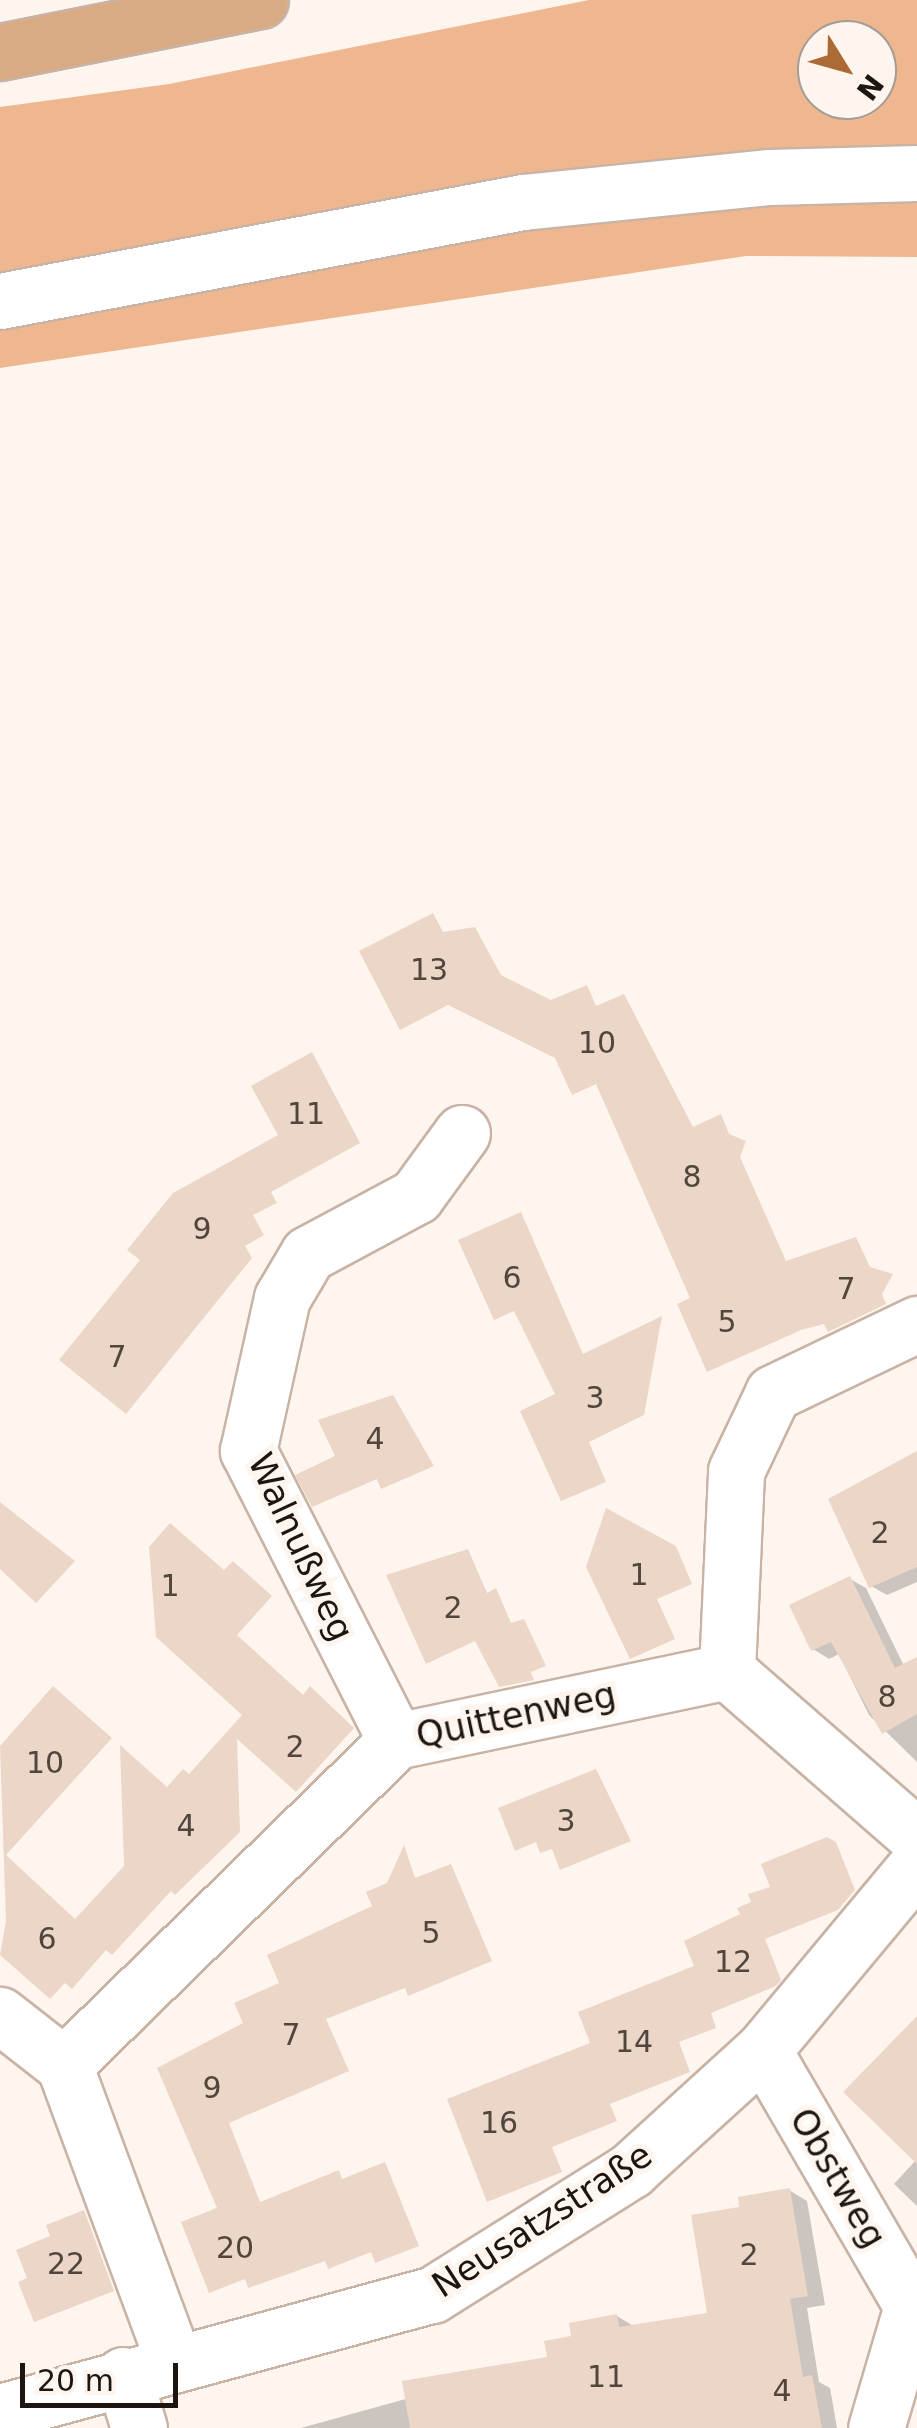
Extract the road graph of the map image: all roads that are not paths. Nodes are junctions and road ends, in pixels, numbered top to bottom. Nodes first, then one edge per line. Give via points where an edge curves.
1 (260, 0) edge
2 (0, 52) edge
3 (917, 172) edge
4 (0, 302) edge
5 (462, 1134) dead end
6 (917, 1324) edge
7 (727, 1671) junction
8 (396, 1741) junction
9 (917, 1837) edge
10 (917, 1865) edge
11 (0, 2015) edge
12 (764, 2050) junction
13 (64, 2064) junction
14 (914, 2307) edge
15 (148, 2369) junction
16 (0, 2412) edge
17 (139, 2428) edge
18 (876, 2428) edge

1 - 2 main road
3 - 4 street via 770,177 523,202
5 - 8 street, Walnußweg via 416,1196 308,1254 282,1298 248,1450
6 - 7 street via 773,1393 736,1470
7 - 8 street, Quittenweg
7 - 9 street
8 - 13 street, Quittenweg
10 - 12 street, Neusatzstraße
11 - 13 street
12 - 14 street, Obstweg
12 - 15 street, Neusatzstraße via 631,2170 432,2295
13 - 15 street
14 - 18 street, Obstweg
15 - 16 street, Neusatzstraße
15 - 17 street

